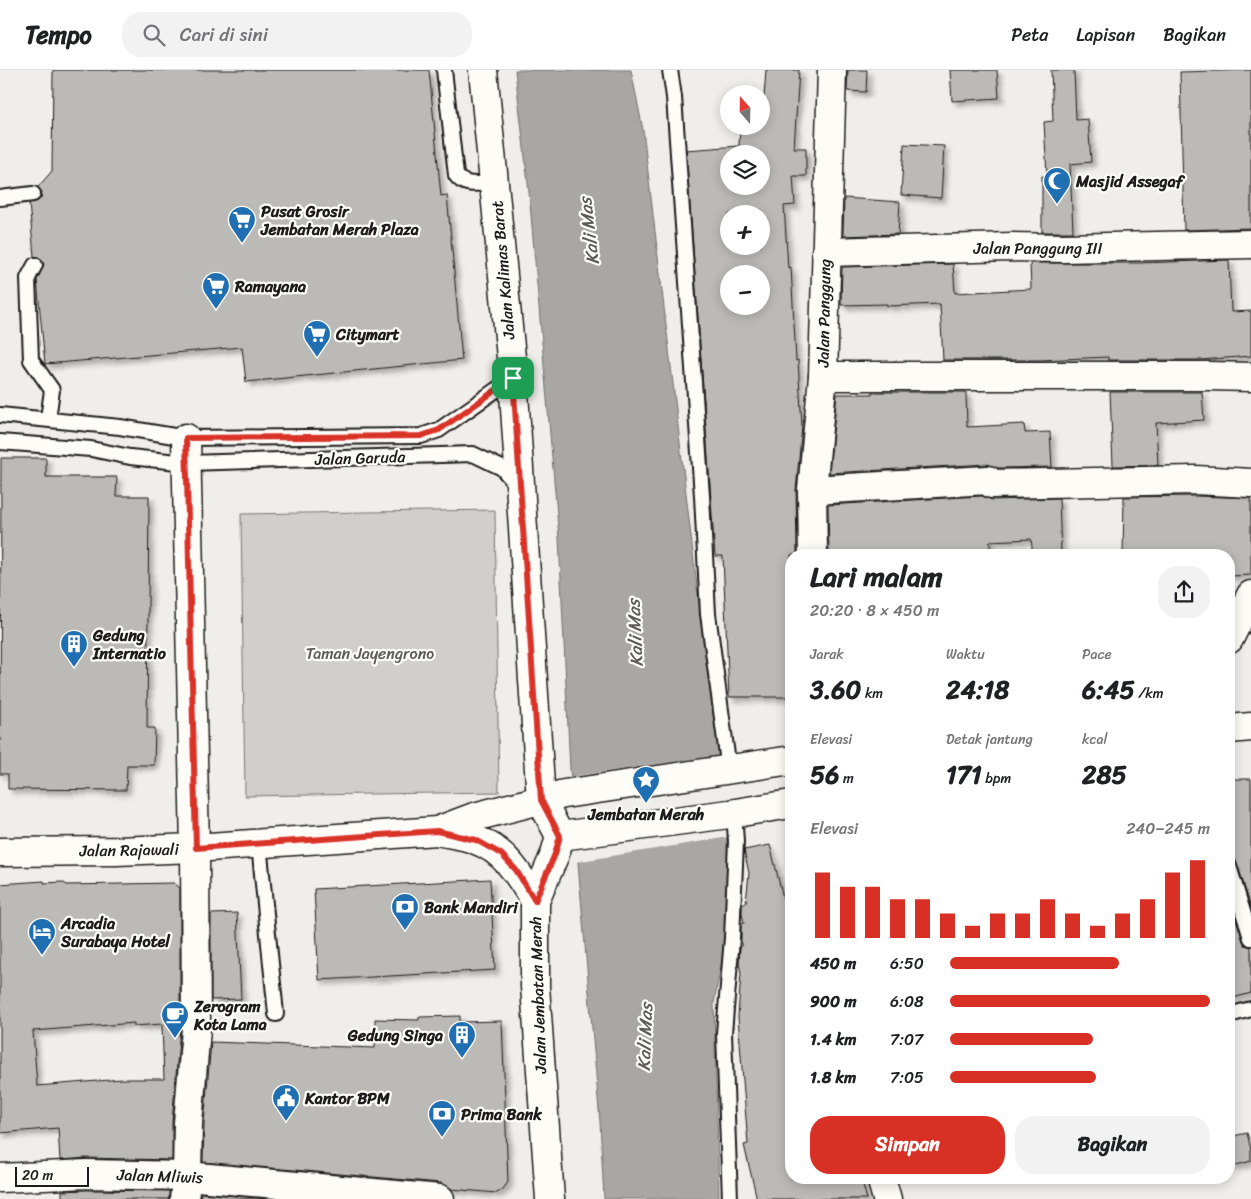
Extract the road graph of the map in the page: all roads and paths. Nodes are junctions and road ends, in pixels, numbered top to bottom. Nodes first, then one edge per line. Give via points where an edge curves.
1 (444, 70) edge
2 (483, 70) edge
3 (670, 70) edge
4 (832, 70) edge
5 (495, 183) junction
6 (33, 194) dead end
7 (0, 198) edge
8 (1251, 244) edge
9 (826, 252) junction
10 (35, 265) dead end
11 (823, 376) junction
12 (1251, 377) edge
13 (513, 378) junction
14 (0, 415) edge
15 (48, 419) junction
16 (0, 442) edge
17 (187, 451) junction
18 (1251, 483) edge
19 (520, 490) junction
20 (812, 490) junction
21 (813, 549) edge
22 (1251, 595) edge
23 (1235, 628) edge
24 (1251, 728) edge
25 (1235, 729) edge
26 (785, 761) edge
27 (727, 770) junction
28 (553, 797) junction
29 (785, 805) edge
30 (732, 813) junction
31 (437, 831) junction
32 (564, 835) junction
33 (259, 844) junction
34 (196, 848) junction
35 (0, 852) edge
36 (1235, 886) edge
37 (535, 901) junction
38 (1251, 938) edge
39 (1251, 1009) edge
40 (1235, 1013) edge
41 (276, 1014) dead end
42 (0, 1178) edge
43 (883, 1184) edge
44 (186, 1188) edge
45 (440, 1199) edge
46 (550, 1199) edge
47 (730, 1199) edge
48 (887, 1199) edge

1 - 5 lane via 456,175 466,184
2 - 5 street, Jalan Kalimas Barat
3 - 27 lane via 708,614
4 - 9 street, Jalan Panggung
5 - 13 street, Jalan Kalimas Barat
6 - 7 lane
8 - 9 street, Jalan Panggung III
9 - 11 street, Jalan Panggung
10 - 15 lane via 28,278 31,360 52,390
11 - 12 street
11 - 20 street, Jalan Panggung
13 - 17 lane, Jalan Garuda via 439,430 421,436
13 - 19 street, Jalan Kalimas Barat
14 - 15 lane, Jalan Garuda
15 - 17 lane, Jalan Garuda via 120,426
16 - 17 lane, Jalan Garuda via 91,449 130,457
17 - 19 lane, Jalan Garuda via 473,454 502,468
17 - 34 street
18 - 20 street via 1195,480 992,484 988,480
19 - 28 street, Jalan Kalimas Barat
20 - 21 street, Jalan Panggung
22 - 23 street
24 - 25 street
26 - 27 street, Jalan Rajawali
27 - 28 street, Jalan Rajawali
28 - 31 street, Jalan Rajawali via 474,817
28 - 32 street
29 - 30 street
30 - 32 street
30 - 47 lane via 736,841 733,928 724,1033
31 - 33 street, Jalan Rajawali
31 - 37 street, Jalan Rajawali via 476,840 501,854 516,870
32 - 37 street, Jalan Jembatan Merah
33 - 34 street, Jalan Rajawali
33 - 41 lane
34 - 35 street, Jalan Rajawali
34 - 44 street via 196,1029
36 - 38 lane
37 - 46 street, Jalan Jembatan Merah via 535,986
39 - 40 lane
42 - 44 street, Jalan Mliwis via 88,1174
43 - 48 street
44 - 45 street, Jalan Mliwis

